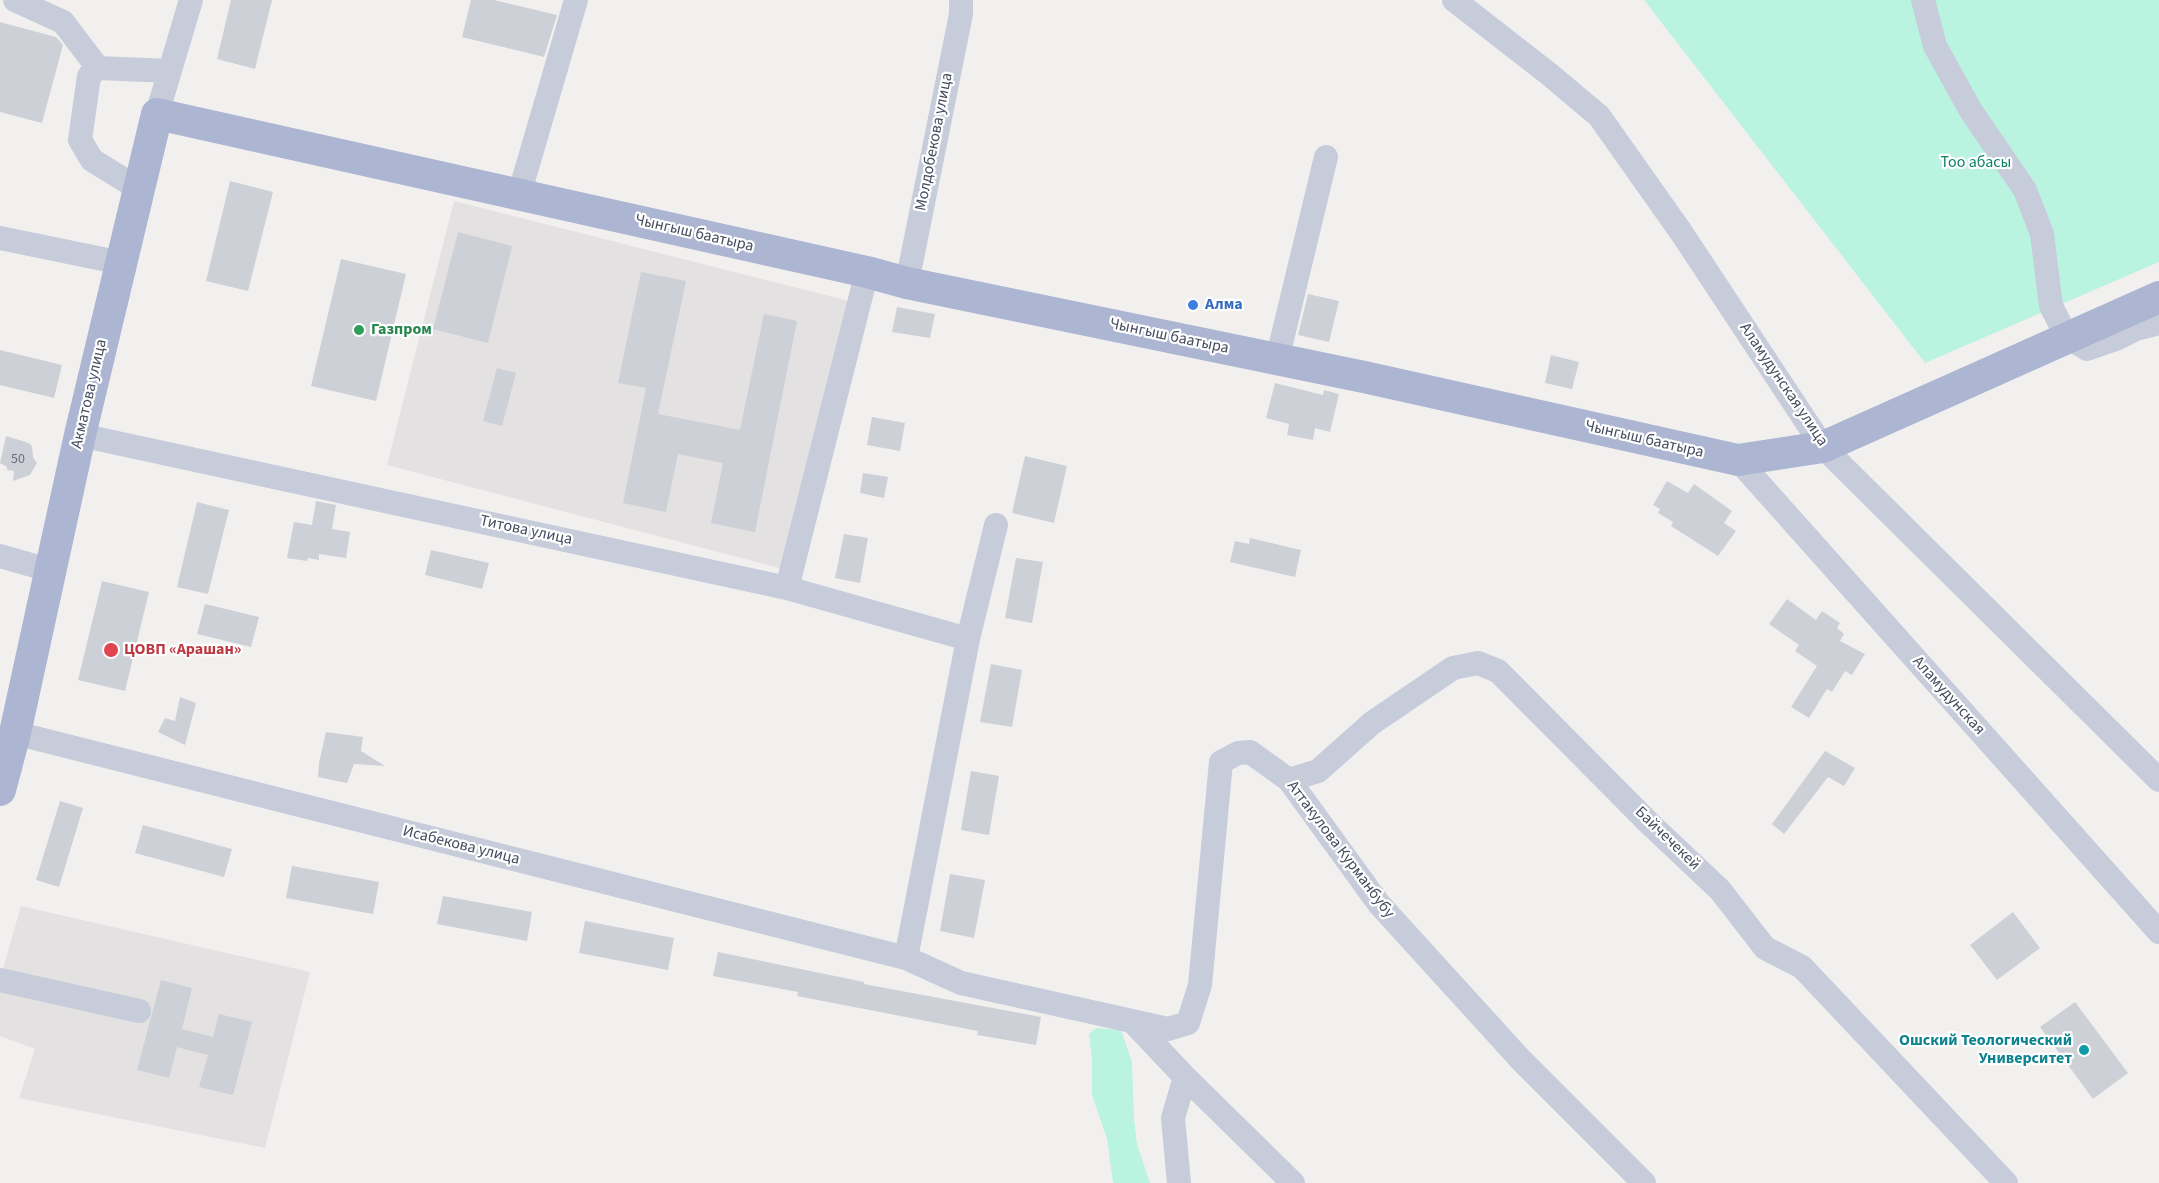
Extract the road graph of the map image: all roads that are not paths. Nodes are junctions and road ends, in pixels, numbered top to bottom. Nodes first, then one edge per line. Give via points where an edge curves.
1 (15, 0) edge
2 (191, 0) edge
3 (576, 0) edge
4 (961, 0) edge
5 (1454, 0) edge
6 (1923, 0) edge
7 (98, 68) junction
8 (170, 71) junction
9 (157, 114) junction
10 (1326, 157) dead end
11 (139, 189) junction
12 (519, 195) junction
13 (0, 238) edge
14 (122, 263) junction
15 (867, 272) junction
16 (908, 284) junction
17 (2159, 297) edge
18 (2159, 323) edge
19 (2067, 336) junction
20 (1277, 360) junction
21 (80, 435) junction
22 (1823, 447) junction
23 (1738, 460) junction
24 (996, 525) dead end
25 (0, 556) edge
26 (49, 570) junction
27 (787, 588) junction
28 (968, 639) junction
29 (15, 733) junction
30 (1289, 780) junction
31 (2159, 780) edge
32 (0, 790) edge
33 (2159, 932) edge
34 (906, 958) junction
35 (0, 980) edge
36 (139, 1011) dead end
37 (1132, 1021) junction
38 (1185, 1077) junction
39 (1179, 1183) edge
40 (1293, 1183) edge
41 (1644, 1183) edge
42 (2006, 1183) edge

1 - 7 street via 63,22
2 - 8 street, Акматова улица
3 - 12 street
4 - 16 street, Молдобекова улица
5 - 22 street, Аламудунская улица via 1599,116
6 - 19 street via 1935,46 1971,111 2025,190 2042,234 2051,306
7 - 8 street
7 - 11 street via 89,76 80,140 92,160
8 - 9 street, Акматова улица
9 - 11 main road, Акматова улица
9 - 12 main road, Чынгыш баатыра
10 - 20 street
11 - 14 main road, Акматова улица
12 - 15 main road, Чынгыш баатыра
13 - 14 street
14 - 21 main road, Акматова улица
15 - 16 main road, Чынгыш баатыра
15 - 27 street
16 - 20 main road, Чынгыш баатыра
17 - 19 main road, Чынгыш баатыра
18 - 19 street via 2086,349
19 - 22 main road, Чынгыш баатыра
20 - 23 main road, Чынгыш баатыра
21 - 26 main road, Акматова улица
21 - 27 street, Титова улица
22 - 23 main road, Чынгыш баатыра
22 - 31 street, Аламудунская улица
23 - 33 street, Аламудунская
24 - 28 street
25 - 26 street
26 - 29 main road, Акматова улица
27 - 28 street, Титова улица
28 - 34 street
29 - 32 main road, Акматова улица
29 - 34 street, Исабекова улица
30 - 37 street, Аттакулова Курманбубу via 1250,752 1221,762 1200,985 1188,1023 1168,1029
30 - 41 street, Аттакулова Курманбубу via 1379,904 1521,1060
30 - 42 street, Байчечекей via 1318,771 1372,723 1454,668 1478,663 1498,671 1720,890 1765,948 1802,967
34 - 37 street, Исабекова улица via 961,983
35 - 36 street
37 - 38 street
38 - 39 street via 1173,1118
38 - 40 street

